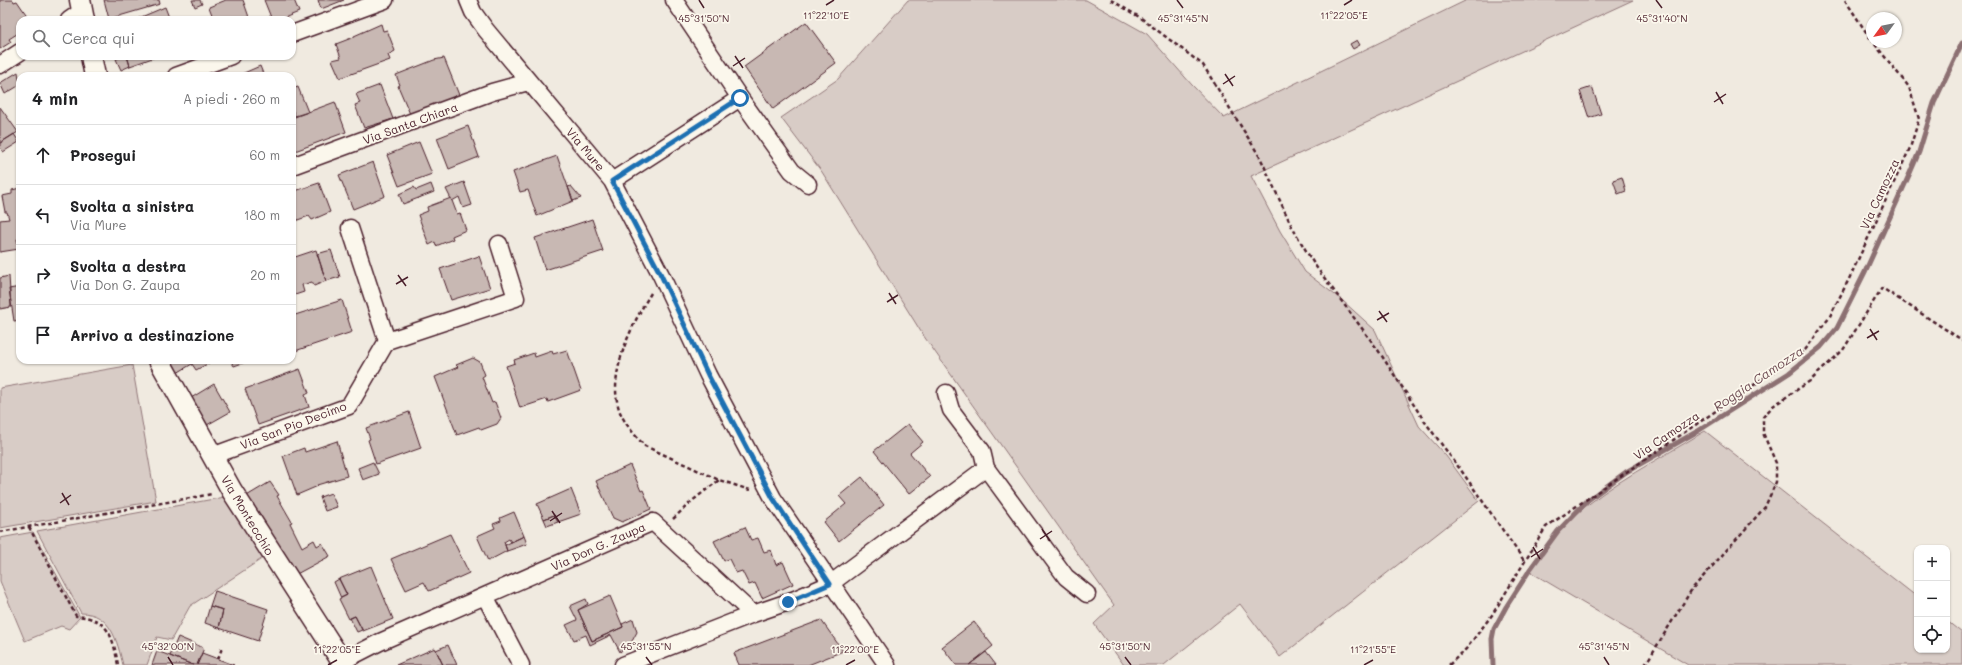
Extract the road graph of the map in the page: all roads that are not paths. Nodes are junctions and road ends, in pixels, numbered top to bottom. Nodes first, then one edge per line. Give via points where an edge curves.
1 (385, 0) edge
2 (468, 0) edge
3 (674, 0) edge
4 (296, 33) edge
5 (16, 55) edge
6 (92, 60) edge
7 (220, 60) edge
8 (0, 65) edge
9 (94, 72) edge
10 (187, 72) edge
11 (528, 82) junction
12 (740, 98) junction
13 (296, 165) edge
14 (612, 181) junction
15 (808, 184) dead end
16 (350, 228) dead end
17 (499, 244) dead end
18 (387, 341) junction
19 (161, 364) edge
20 (946, 393) dead end
21 (212, 456) junction
22 (986, 468) junction
23 (830, 584) junction
24 (1087, 594) dead end
25 (485, 596) junction
26 (753, 614) junction
27 (342, 663) edge
28 (521, 665) edge
29 (623, 665) edge
30 (887, 665) edge

1 - 4 street
2 - 11 street, Via Mure via 486,30
3 - 12 street
5 - 8 street
6 - 9 street
7 - 10 street
11 - 13 street, Via Santa Chiara via 492,92
11 - 14 street, Via Mure
12 - 14 street
12 - 15 street via 792,171
14 - 23 street, Via Mure via 661,275 708,375 773,498
16 - 18 street
17 - 18 street via 516,298
18 - 21 street, Via San Pio Decimo via 349,406
19 - 21 street, Via Montecchio
20 - 22 street via 951,410 982,452
21 - 27 street, Via Montecchio
22 - 23 street
22 - 24 street via 1066,577
23 - 26 street
23 - 30 street, Via Mure
25 - 26 street, Via Don G. Zaupa via 652,522
25 - 27 street, Via Don G. Zaupa via 380,642
25 - 28 street
26 - 29 street

